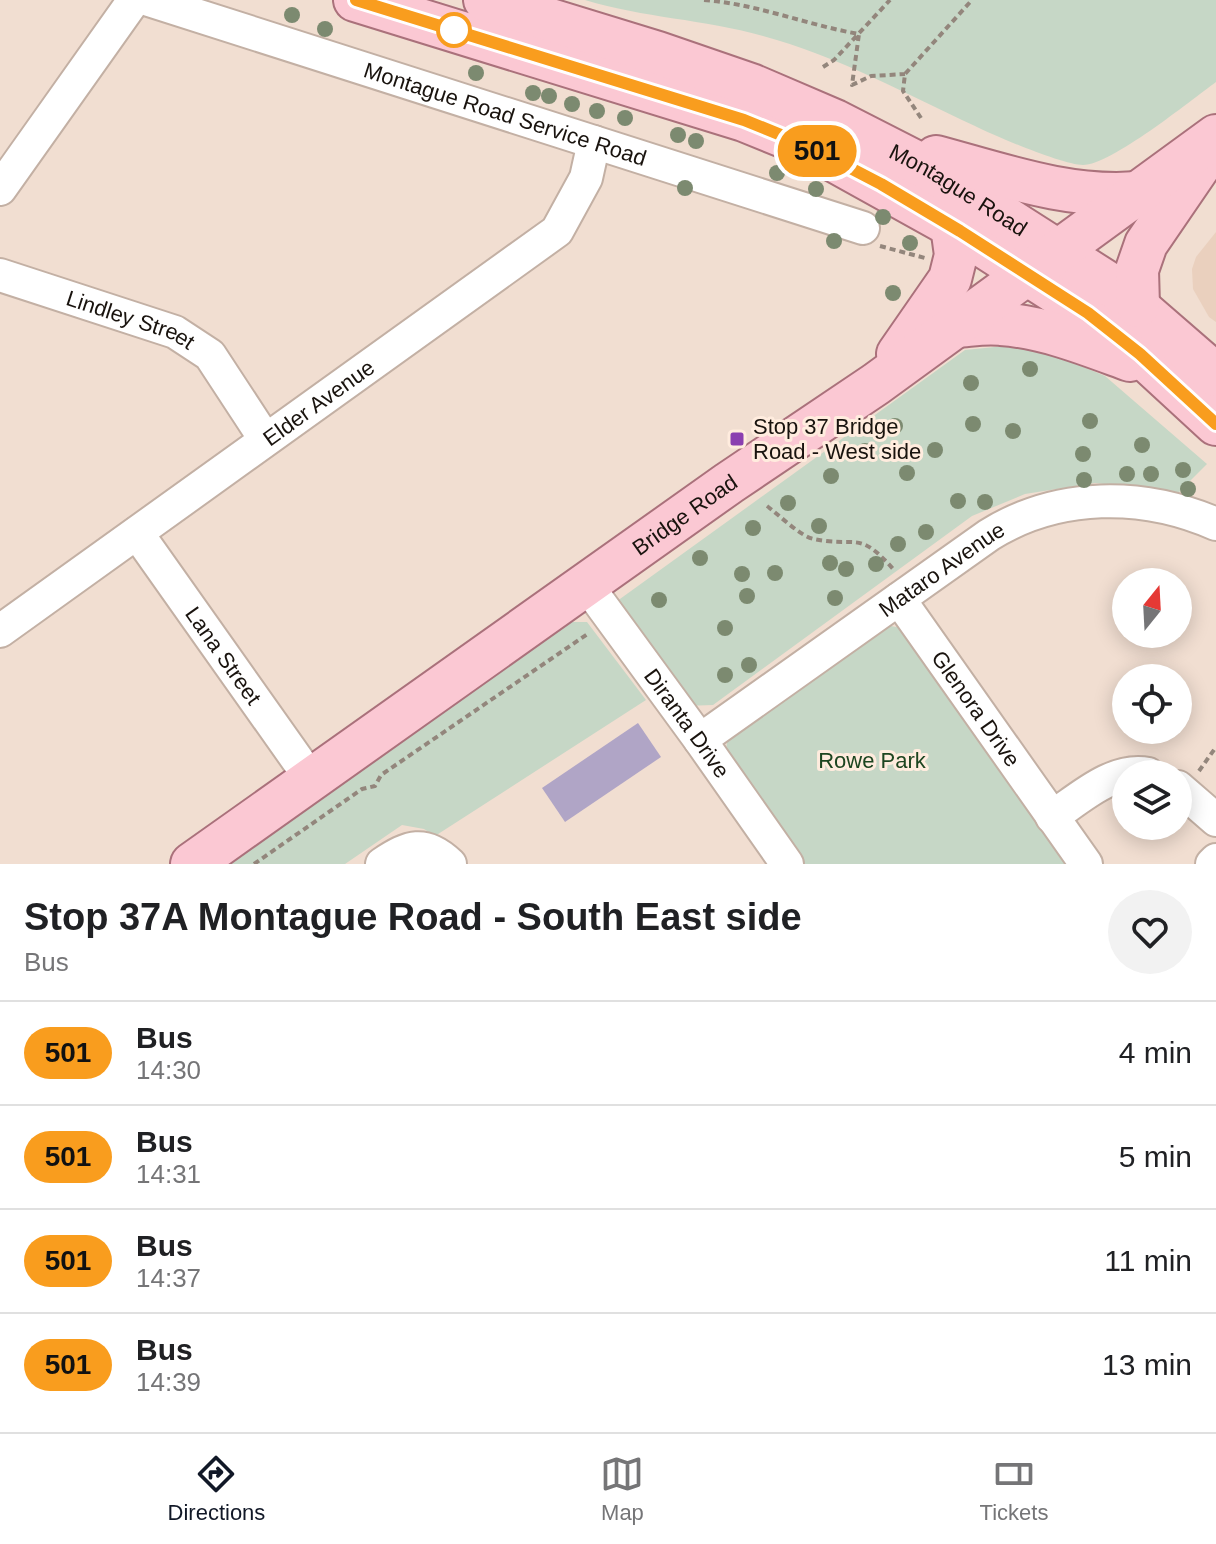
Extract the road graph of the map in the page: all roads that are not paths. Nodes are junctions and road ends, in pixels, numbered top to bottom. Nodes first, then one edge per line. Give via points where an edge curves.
1 (134, 0) edge
2 (149, 0) edge
3 (485, 0) edge
4 (360, 1) edge
5 (216, 10) edge
6 (869, 138) junction
7 (1216, 139) edge
8 (594, 142) junction
9 (0, 189) edge
10 (1138, 193) junction
11 (867, 236) road end
12 (944, 243) junction
13 (1043, 262) junction
14 (0, 275) edge
15 (1138, 306) junction
16 (956, 326) junction
17 (1157, 370) junction
18 (1216, 375) edge
19 (876, 384) junction
20 (1216, 424) edge
21 (265, 439) junction
22 (1216, 524) edge
23 (137, 533) junction
24 (586, 584) junction
25 (898, 587) junction
26 (0, 631) edge
27 (700, 740) junction
28 (1112, 778) edge
29 (311, 779) junction
30 (1192, 790) edge
31 (1052, 817) junction
32 (1216, 820) edge
33 (192, 864) edge
34 (382, 864) edge
35 (450, 864) edge
36 (787, 864) edge
37 (1086, 864) edge

1 - 9 street
2 - 5 street, Montague Road Service Road
3 - 6 main road, Montague Road via 751,85
4 - 12 main road, Montague Road via 744,120 808,146
5 - 8 street, Montague Road Service Road
6 - 10 main road via 1066,190 1105,196
6 - 13 main road, Montague Road via 929,169
7 - 10 main road, Bridge Road
7 - 15 main road via 1146,244 1137,270
8 - 11 street, Montague Road Service Road
8 - 21 street, Elder Avenue via 586,178 557,231
10 - 13 main road, Bridge Road
12 - 13 main road, Montague Road
12 - 19 main road via 956,255 950,279
13 - 15 main road, Montague Road
13 - 16 main road, Bridge Road
13 - 17 main road, Montague Road via 1088,313
14 - 21 street, Lindley Street via 175,332 210,355
15 - 18 main road, Montague Road
16 - 17 main road via 1027,328
16 - 19 main road, Bridge Road
17 - 20 main road, Montague Road
19 - 24 main road, Bridge Road
21 - 23 street, Elder Avenue
22 - 25 street, Mataro Avenue via 1140,502 1062,506 1001,527
23 - 26 street, Elder Avenue
23 - 29 street, Lana Street
24 - 27 street, Diranta Drive
24 - 29 main road, Bridge Road
25 - 27 street, Mataro Avenue
25 - 31 street, Glenora Drive
27 - 36 street, Diranta Drive
28 - 31 street
29 - 33 main road, Bridge Road
30 - 32 street
31 - 37 street, Glenora Drive
34 - 35 street via 412,847 432,851

